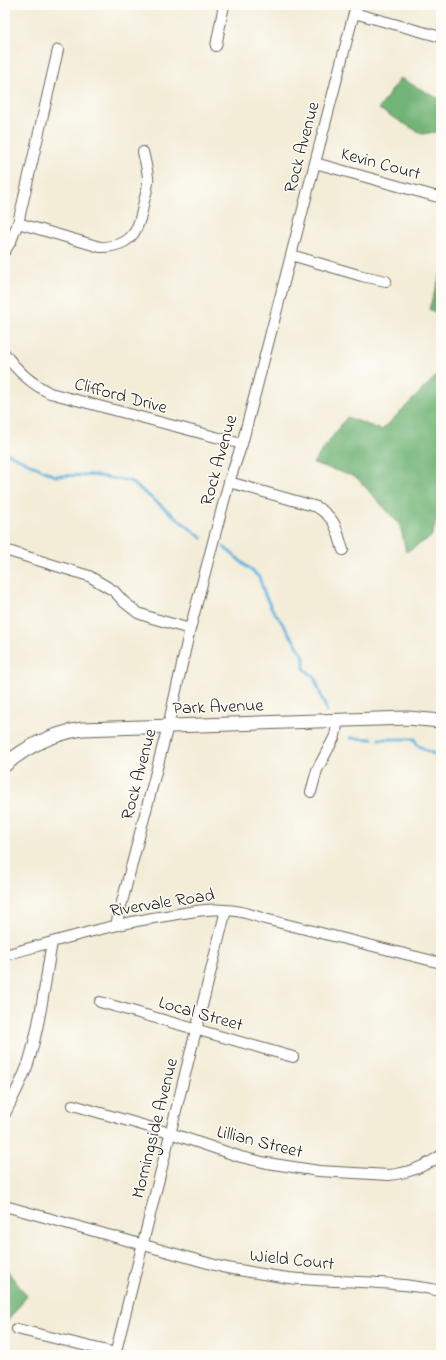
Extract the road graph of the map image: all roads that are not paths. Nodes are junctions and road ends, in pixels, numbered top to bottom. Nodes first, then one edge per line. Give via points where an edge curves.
1 (224, 5) edge
2 (355, 9) edge
3 (441, 37) edge
4 (216, 46) dead end
5 (58, 50) dead end
6 (143, 152) dead end
7 (315, 163) junction
8 (438, 197) dead end
9 (18, 224) junction
10 (5, 251) edge
11 (291, 255) junction
12 (386, 281) dead end
13 (5, 354) edge
14 (242, 444) junction
15 (229, 482) junction
16 (5, 550) edge
17 (343, 550) dead end
18 (190, 629) junction
19 (338, 720) junction
20 (441, 720) edge
21 (168, 726) junction
22 (5, 765) edge
23 (311, 792) dead end
24 (226, 910) junction
25 (116, 925) junction
26 (52, 942) junction
27 (5, 955) edge
28 (441, 963) edge
29 (100, 1002) dead end
30 (196, 1030) junction
31 (293, 1057) dead end
32 (73, 1105) dead end
33 (5, 1114) edge
34 (170, 1133) junction
35 (441, 1155) edge
36 (5, 1206) edge
37 (142, 1245) junction
38 (441, 1291) edge
39 (16, 1329) dead end
40 (118, 1354) edge

1 - 4 street
2 - 3 street
2 - 7 street, Rock Avenue
5 - 9 street
6 - 9 street via 149,178 138,226 127,240 110,247 100,247
7 - 8 street, Kevin Court
7 - 11 street, Rock Avenue
9 - 10 street
11 - 12 street
11 - 14 street, Rock Avenue
13 - 14 street, Clifford Drive via 24,377 50,393
14 - 15 street, Rock Avenue
15 - 17 street via 317,507 334,521
15 - 18 street, Rock Avenue
16 - 18 street via 89,576 114,591 138,613
18 - 21 street, Rock Avenue
19 - 20 street, Park Avenue
19 - 21 street, Park Avenue
19 - 23 street via 335,736 317,770
21 - 22 street, Park Avenue via 64,732 31,745
21 - 25 street, Rock Avenue
24 - 25 street, Rivervale Road via 198,911
24 - 28 street, Rivervale Road
24 - 30 street, Morningside Avenue
25 - 26 street, Rivervale Road
26 - 27 street, Rivervale Road
26 - 33 street via 28,1065
29 - 30 street, Local Street
30 - 31 street, Local Street
30 - 34 street, Morningside Avenue
32 - 34 street, Lillian Street
34 - 35 street, Lillian Street via 241,1157 319,1171 388,1175 417,1169
34 - 37 street, Morningside Avenue
36 - 37 street, Wield Court
37 - 38 street, Wield Court via 256,1274 402,1285
37 - 40 street, Morningside Avenue
39 - 40 street

